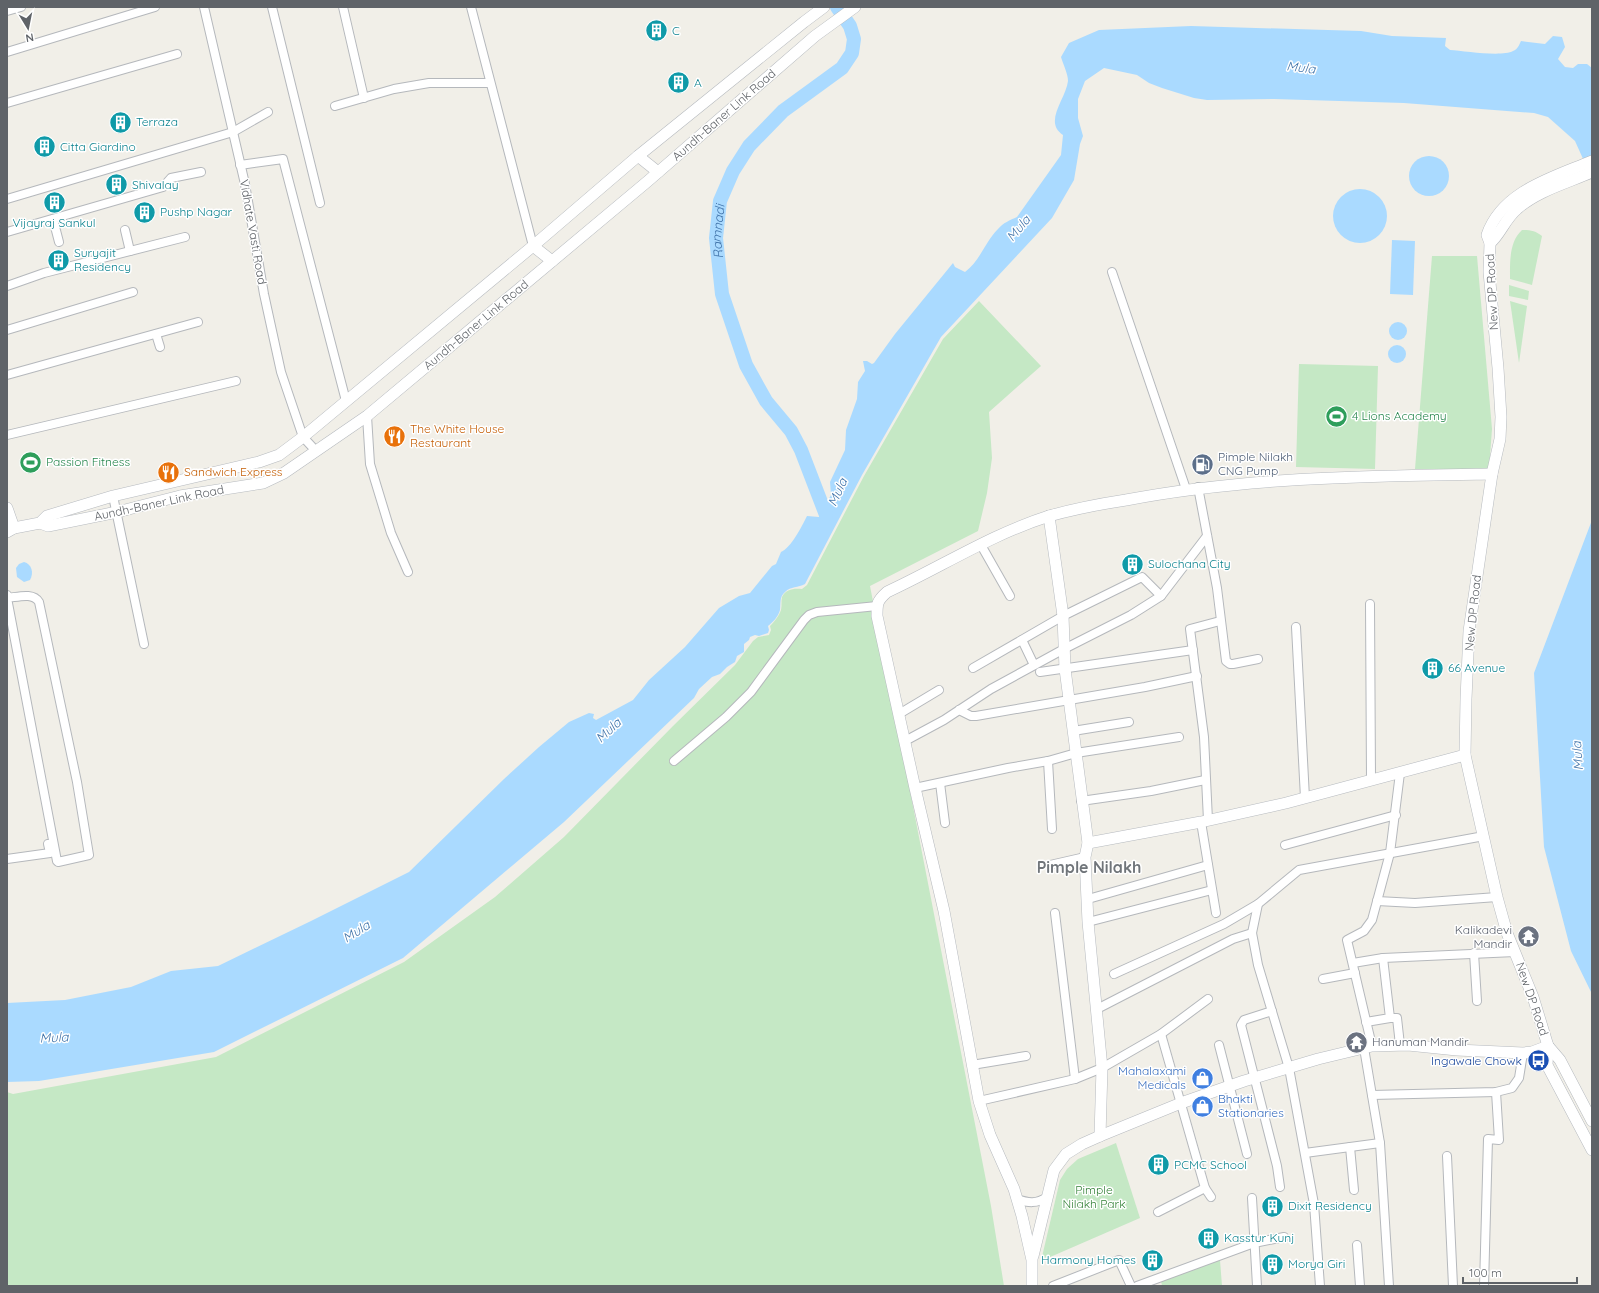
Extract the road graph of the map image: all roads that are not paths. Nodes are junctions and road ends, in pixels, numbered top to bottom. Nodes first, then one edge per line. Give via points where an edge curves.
1 (21, 7) edge
2 (155, 7) edge
3 (204, 7) edge
4 (272, 7) edge
5 (343, 7) edge
6 (471, 7) edge
7 (824, 7) edge
8 (855, 7) edge
9 (7, 11) edge
10 (7, 52) edge
11 (177, 54) dead end
12 (490, 83) junction
13 (364, 98) junction
14 (7, 103) edge
15 (335, 106) dead end
16 (268, 112) dead end
17 (233, 132) junction
18 (638, 156) junction
19 (1592, 161) edge
20 (240, 165) junction
21 (201, 172) dead end
22 (658, 172) junction
23 (1592, 172) edge
24 (1542, 188) junction
25 (7, 200) edge
26 (320, 203) dead end
27 (53, 219) junction
28 (125, 230) dead end
29 (7, 232) edge
30 (185, 237) dead end
31 (59, 242) dead end
32 (533, 246) junction
33 (130, 251) junction
34 (552, 261) junction
35 (1112, 272) dead end
36 (7, 286) edge
37 (133, 292) dead end
38 (198, 322) dead end
39 (7, 330) edge
40 (156, 334) junction
41 (160, 347) dead end
42 (7, 375) edge
43 (236, 381) dead end
44 (346, 401) junction
45 (367, 416) junction
46 (7, 435) edge
47 (303, 437) junction
48 (316, 451) junction
49 (1492, 474) junction
50 (1198, 487) junction
51 (1186, 489) junction
52 (113, 496) junction
53 (7, 508) edge
54 (117, 512) junction
55 (1049, 516) junction
56 (40, 523) junction
57 (11, 530) edge
58 (1207, 536) junction
59 (981, 545) junction
60 (408, 572) dead end
61 (7, 595) edge
62 (1010, 596) dead end
63 (1161, 596) junction
64 (8, 598) edge
65 (1370, 604) dead end
66 (877, 606) junction
67 (1063, 616) junction
68 (1220, 621) junction
69 (7, 623) edge
70 (1296, 627) dead end
71 (1022, 640) junction
72 (144, 644) dead end
73 (1064, 649) junction
74 (1193, 650) junction
75 (1258, 659) dead end
76 (973, 668) dead end
77 (1037, 669) junction
78 (1065, 669) junction
79 (1197, 676) junction
80 (939, 690) dead end
81 (1069, 700) junction
82 (959, 710) junction
83 (899, 714) junction
84 (1129, 722) dead end
85 (1073, 730) junction
86 (1179, 737) dead end
87 (905, 741) junction
88 (1076, 753) junction
89 (1466, 755) junction
90 (674, 761) dead end
91 (1048, 761) junction
92 (1400, 773) junction
93 (1371, 779) junction
94 (1205, 780) junction
95 (940, 783) junction
96 (915, 788) junction
97 (1305, 798) junction
98 (1081, 801) junction
99 (1396, 815) junction
100 (1204, 821) junction
101 (945, 823) dead end
102 (1052, 829) dead end
103 (1484, 836) junction
104 (1088, 843) junction
105 (1285, 845) dead end
106 (1390, 853) junction
107 (1085, 857) junction
108 (7, 859) edge
109 (1050, 865) dead end
110 (1208, 865) junction
111 (1212, 890) junction
112 (1497, 897) junction
113 (1088, 899) junction
114 (1377, 901) junction
115 (1258, 904) junction
116 (1055, 913) dead end
117 (1216, 913) dead end
118 (1088, 922) junction
119 (1252, 933) junction
120 (1515, 952) junction
121 (1474, 953) junction
122 (1383, 958) junction
123 (1353, 963) junction
124 (1355, 973) junction
125 (1114, 974) dead end
126 (1323, 979) dead end
127 (1208, 1000) dead end
128 (1477, 1001) dead end
129 (1097, 1009) junction
130 (1272, 1012) junction
131 (1390, 1018) junction
132 (1366, 1022) junction
133 (1161, 1034) junction
134 (1219, 1045) dead end
135 (1400, 1045) junction
136 (1548, 1046) junction
137 (1368, 1047) junction
138 (1523, 1053) junction
139 (1026, 1056) dead end
140 (972, 1065) junction
141 (1102, 1068) junction
142 (1289, 1068) junction
143 (1255, 1078) junction
144 (1075, 1079) junction
145 (1230, 1086) junction
146 (1496, 1092) junction
147 (1372, 1096) junction
148 (979, 1101) junction
149 (1181, 1104) junction
150 (1592, 1121) edge
151 (1100, 1136) junction
152 (1380, 1143) junction
153 (1350, 1147) junction
154 (1592, 1150) edge
155 (1305, 1153) junction
156 (1247, 1154) dead end
157 (1447, 1156) dead end
158 (1280, 1187) dead end
159 (1205, 1188) junction
160 (1354, 1190) dead end
161 (1047, 1197) junction
162 (1211, 1198) dead end
163 (1252, 1198) dead end
164 (1017, 1199) junction
165 (1158, 1212) dead end
166 (1284, 1237) dead end
167 (1254, 1243) junction
168 (1357, 1245) dead end
169 (1032, 1260) junction
170 (1032, 1286) edge
171 (1053, 1286) edge
172 (1131, 1286) edge
173 (1137, 1286) edge
174 (1257, 1286) edge
175 (1320, 1286) edge
176 (1360, 1286) edge
177 (1389, 1286) edge
178 (1452, 1286) edge
179 (1484, 1286) edge

1 - 9 street
2 - 10 street
3 - 17 street, Vidhate Vasti Road
4 - 26 street
5 - 13 street
6 - 12 street
7 - 18 main road, Aundh-Baner Link Road
8 - 22 main road, Aundh-Baner Link Road via 815,36
11 - 14 street
12 - 13 street via 428,83
12 - 32 street
13 - 15 street
16 - 17 street
17 - 20 street, Vidhate Vasti Road
17 - 25 street
18 - 22 main road
18 - 32 main road, Aundh-Baner Link Road
19 - 24 main road
20 - 44 street via 283,159
20 - 47 street, Vidhate Vasti Road via 279,363
21 - 27 street via 171,178 163,187
22 - 34 main road, Aundh-Baner Link Road
23 - 24 main road
24 - 49 main road, New DP Road via 1518,195 1502,210 1487,235 1490,242 1489,272 1501,417 1500,439
27 - 29 street
27 - 31 street
28 - 33 street
30 - 33 street
32 - 34 main road
32 - 44 main road, Aundh-Baner Link Road
33 - 36 street via 44,273
34 - 45 main road, Aundh-Baner Link Road
35 - 51 street
37 - 39 street
38 - 40 street
40 - 41 street
40 - 42 street
43 - 46 street
44 - 47 main road, Aundh-Baner Link Road
45 - 48 main road, Aundh-Baner Link Road
45 - 60 street via 370,464 391,533
47 - 48 street, Vidhate Vasti Road
47 - 52 main road, Aundh-Baner Link Road via 279,455 258,462
48 - 54 main road, Aundh-Baner Link Road via 284,473 263,483 180,496
49 - 50 main road via 1340,478
49 - 89 main road, New DP Road via 1469,631
50 - 51 main road
50 - 58 street
51 - 55 main road
52 - 54 street
52 - 56 main road, Aundh-Baner Link Road via 47,516
53 - 57 main road
54 - 56 main road, Aundh-Baner Link Road via 48,526
54 - 72 street
55 - 59 main road
55 - 67 main road
56 - 57 main road, Aundh-Baner Link Road
58 - 63 street
58 - 68 street via 1217,588
59 - 62 street
59 - 66 main road via 887,592
61 - 64 street
63 - 67 street via 1142,577
63 - 73 street via 1131,615
64 - 64 street via 57,861 89,855 77,782 39,602 30,596
65 - 93 street
66 - 83 main road
66 - 90 street via 809,615 751,692
67 - 71 street
67 - 73 main road
68 - 74 street via 1190,629
68 - 75 street via 1227,663
69 - 108 street via 50,853
70 - 97 street
71 - 76 street
71 - 77 street
73 - 77 street
73 - 78 main road
74 - 78 street
74 - 79 street
77 - 78 street
77 - 82 street via 991,689
78 - 81 main road
79 - 81 street
79 - 94 street via 1204,737
80 - 83 street
81 - 82 street via 976,716
81 - 85 main road
82 - 87 street
83 - 87 main road
84 - 85 street
85 - 88 main road
86 - 88 street
87 - 96 main road
88 - 91 street
88 - 98 main road
89 - 92 main road via 1419,764
89 - 103 main road, New DP Road
91 - 95 street
91 - 102 street
92 - 93 main road
92 - 99 street
93 - 97 main road
94 - 98 street
94 - 100 street
95 - 96 street
95 - 101 street
96 - 140 main road via 944,911
97 - 100 main road
98 - 104 main road
99 - 105 street
99 - 106 street
100 - 104 main road
100 - 110 street
103 - 106 street
103 - 112 main road, New DP Road
104 - 107 main road
106 - 114 street
106 - 115 street via 1299,870
107 - 109 street
107 - 113 main road
110 - 111 street
110 - 113 street
111 - 117 street
111 - 118 street
112 - 114 street via 1415,903
112 - 120 main road, New DP Road
113 - 118 main road
114 - 123 street via 1372,920 1364,931 1348,940
115 - 119 street
115 - 125 street via 1224,924
116 - 144 street
118 - 129 main road
119 - 129 street via 1233,939
119 - 130 street via 1258,965
120 - 121 street
120 - 136 main road, New DP Road via 1533,997
121 - 122 street
121 - 128 street
122 - 123 street
122 - 131 street
123 - 124 street
124 - 126 street
124 - 132 street
127 - 133 street
129 - 141 main road
130 - 142 street
130 - 143 street via 1242,1022
131 - 132 street
131 - 135 street via 1397,1018
132 - 137 street
133 - 141 street
133 - 149 street
134 - 145 street
135 - 137 main road
135 - 138 main road
136 - 138 main road
136 - 150 main road, New DP Road via 1560,1060
136 - 154 main road, New DP Road via 1547,1065
137 - 142 main road
137 - 147 street
138 - 146 street via 1519,1078 1512,1088
139 - 140 street
140 - 148 main road
141 - 144 street
141 - 151 main road
142 - 143 main road
142 - 155 street
143 - 145 main road
143 - 158 street
144 - 148 street
145 - 149 main road
145 - 156 street
146 - 147 street
146 - 179 street via 1499,1140 1488,1139
147 - 152 street
148 - 164 main road via 990,1135
149 - 151 main road
149 - 159 street
151 - 161 main road via 1066,1154 1054,1170
152 - 153 street
152 - 177 street
153 - 155 street
153 - 160 street
155 - 175 street via 1314,1204
157 - 178 street
159 - 162 street
159 - 165 street
161 - 164 street via 1032,1202
161 - 169 main road
163 - 167 street
164 - 169 main road
166 - 167 street
167 - 173 street
167 - 174 street
168 - 176 street
169 - 170 main road
171 - 172 street via 1119,1260

